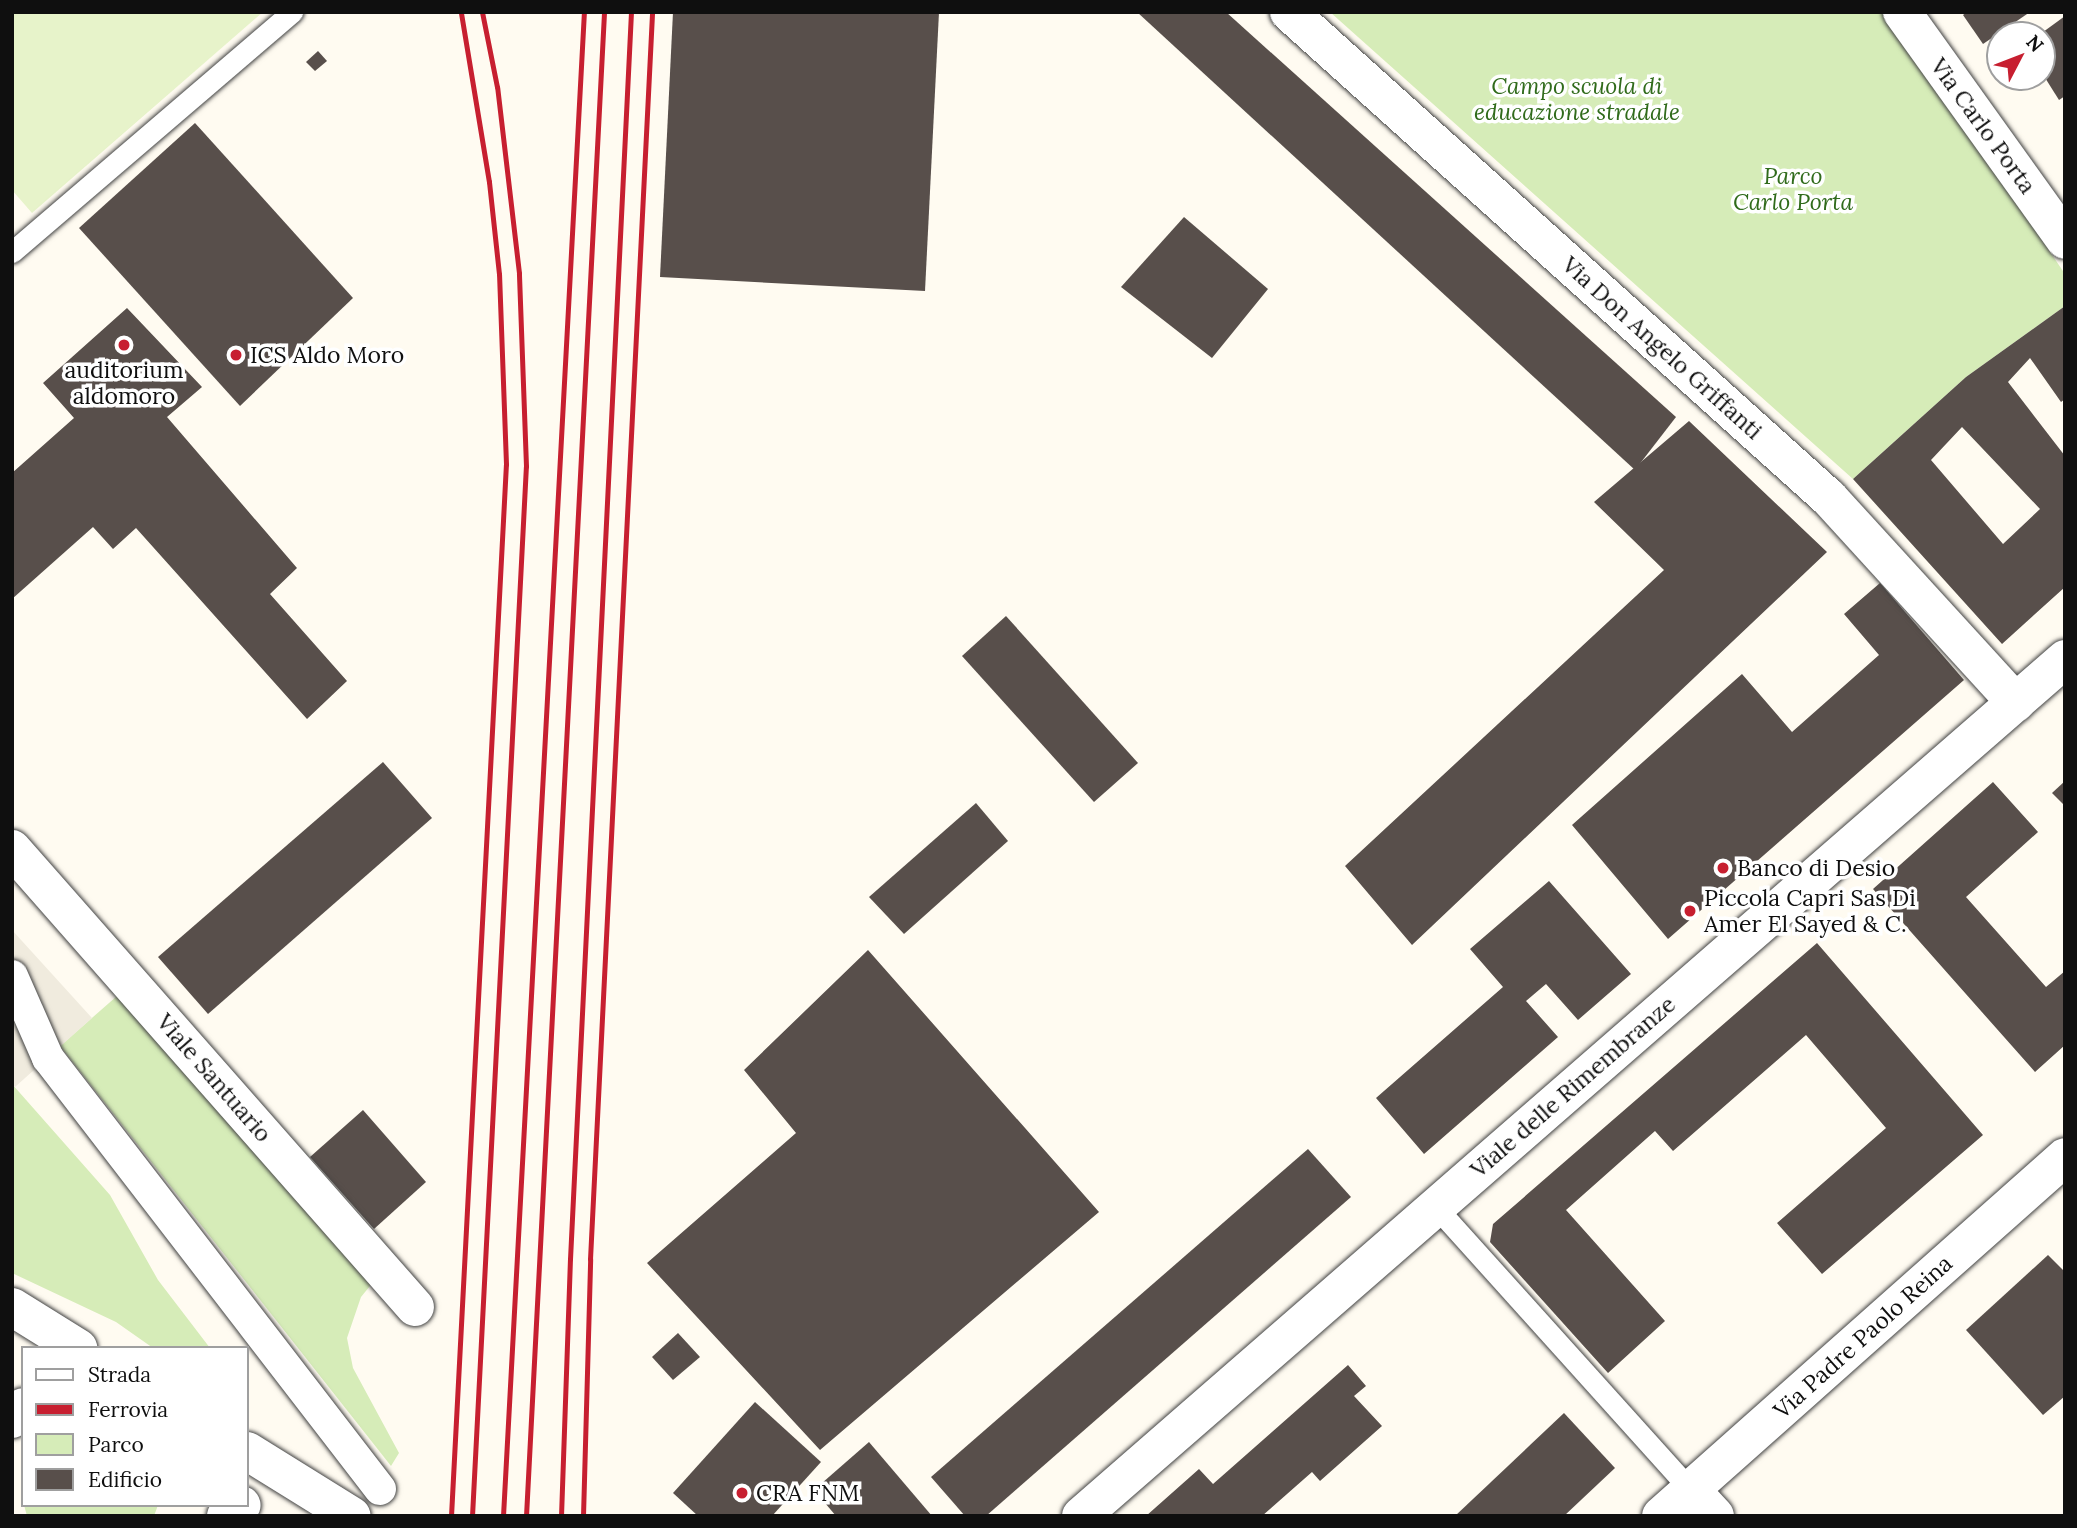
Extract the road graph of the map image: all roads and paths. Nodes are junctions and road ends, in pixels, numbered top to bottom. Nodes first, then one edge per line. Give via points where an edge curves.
1 (292, 12) edge
2 (1289, 12) edge
3 (1902, 12) edge
4 (2065, 240) edge
5 (12, 252) edge
6 (2065, 659) edge
7 (2016, 703) junction
8 (12, 849) edge
9 (12, 976) edge
10 (2065, 1157) edge
11 (1435, 1206) junction
12 (415, 1307) dead end
13 (14, 1312) edge
14 (74, 1346) edge
15 (248, 1452) edge
16 (380, 1489) dead end
17 (1703, 1503) edge
18 (352, 1516) edge
19 (1081, 1516) edge
20 (1661, 1516) edge

1 - 5 lane
2 - 7 street, Via Don Angelo Griffanti via 1829,498
3 - 4 street, Via Carlo Porta
6 - 7 street, Viale delle Rimembranze
7 - 11 street, Viale delle Rimembranze
8 - 12 street, Viale Santuario
9 - 16 street via 48,1058
10 - 17 street, Via Padre Paolo Reina
11 - 17 lane
11 - 19 street, Viale delle Rimembranze
13 - 14 street
15 - 18 street
17 - 20 street, Via Padre Paolo Reina

